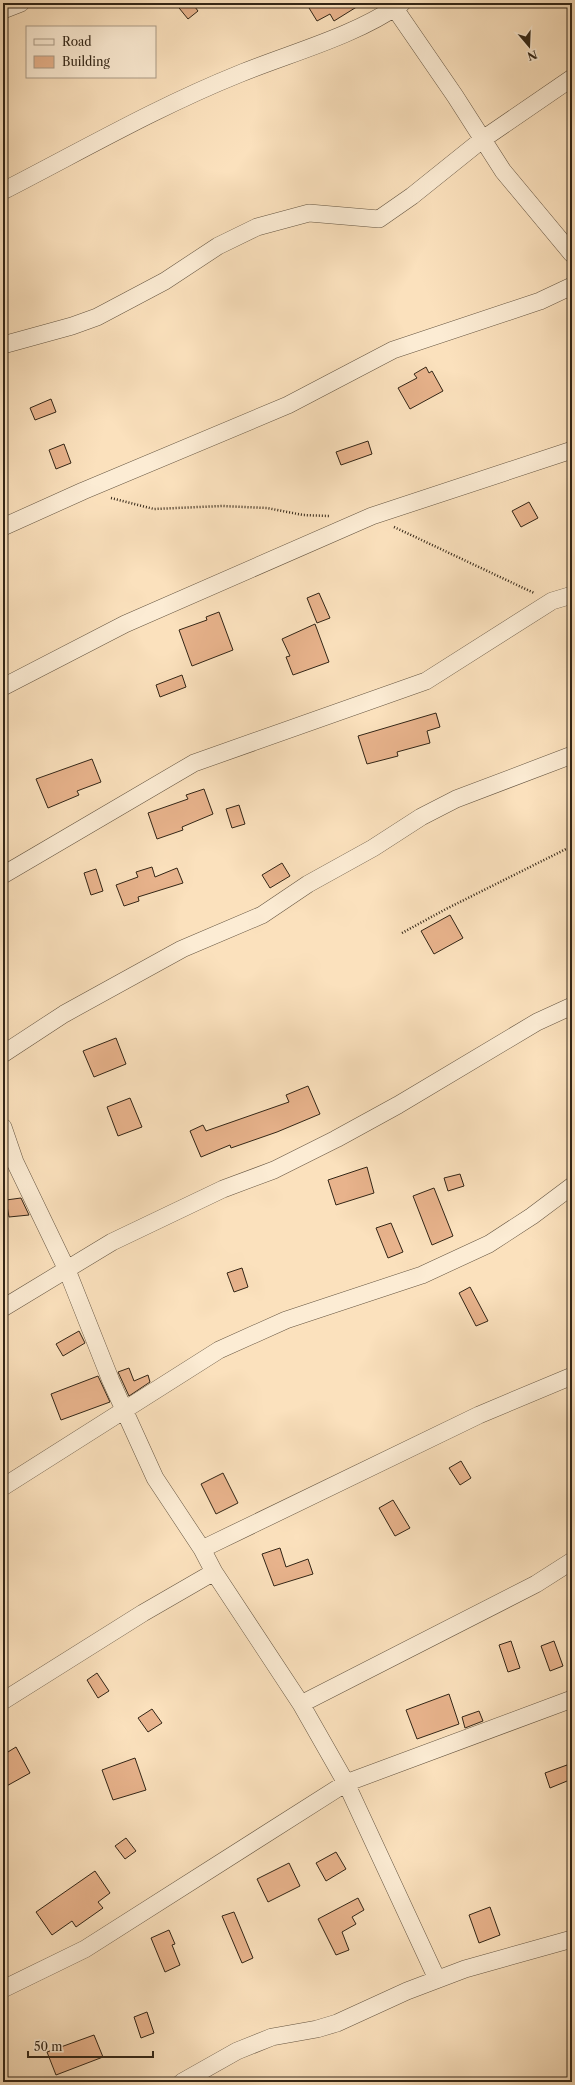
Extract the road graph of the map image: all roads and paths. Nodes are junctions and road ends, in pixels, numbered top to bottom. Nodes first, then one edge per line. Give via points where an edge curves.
1 (21, 3) edge
2 (396, 5) edge
3 (3, 10) edge
4 (572, 78) edge
5 (483, 139) junction
6 (3, 191) edge
7 (572, 254) edge
8 (572, 286) edge
9 (3, 345) edge
10 (572, 450) edge
11 (3, 527) edge
12 (572, 595) edge
13 (3, 687) edge
14 (572, 755) edge
15 (572, 846) edge
16 (3, 875) edge
17 (402, 933) dead end
18 (572, 1006) edge
19 (3, 1054) edge
20 (3, 1127) edge
21 (572, 1186) edge
22 (67, 1270) junction
23 (3, 1308) edge
24 (572, 1376) edge
25 (124, 1411) junction
26 (3, 1487) edge
27 (202, 1549) junction
28 (572, 1561) edge
29 (214, 1572) junction
30 (572, 1700) edge
31 (3, 1702) edge
32 (301, 1704) junction
33 (346, 1783) junction
34 (572, 1939) edge
35 (437, 1979) junction
36 (3, 1989) edge
37 (182, 2082) edge

1 - 3 street
2 - 5 street
2 - 6 street via 346,33 174,102
4 - 5 street
5 - 7 street via 503,171
5 - 9 street via 379,219 309,214 256,227 218,246 165,281 97,316 72,326
8 - 11 street via 540,301 393,350 288,405
10 - 13 street via 372,516 125,624
12 - 16 street via 552,601 426,680 194,763
14 - 19 street via 456,799 421,817 373,848 308,884 262,915 182,949 64,1014
15 - 17 path
18 - 22 street via 537,1022 336,1139 274,1170 222,1189 119,1238
20 - 22 street via 15,1162
21 - 25 street via 489,1244 422,1275 286,1320 219,1350
22 - 23 street
22 - 25 street
24 - 27 street via 479,1415
25 - 26 street
25 - 27 street via 155,1478
27 - 29 street
28 - 32 street via 536,1584
29 - 31 street via 143,1613
29 - 32 street
30 - 33 street
32 - 33 street
33 - 35 street
33 - 36 street via 85,1949
34 - 35 street via 496,1959
35 - 37 street via 338,2023 272,2037 237,2051

